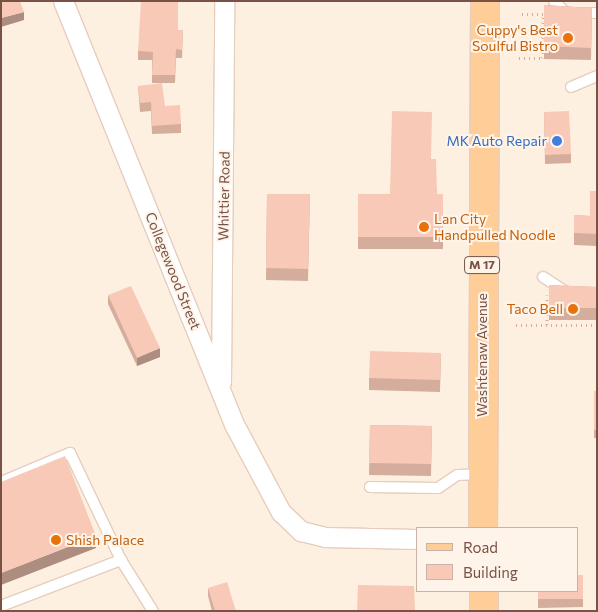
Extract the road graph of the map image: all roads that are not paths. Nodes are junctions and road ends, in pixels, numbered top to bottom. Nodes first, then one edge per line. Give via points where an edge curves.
1 (63, 1) edge
2 (224, 1) edge
3 (485, 1) edge
4 (554, 1) edge
5 (597, 13) edge
6 (597, 76) edge
7 (571, 87) dead end
8 (543, 277) dead end
9 (581, 292) edge
10 (221, 390) junction
11 (482, 474) junction
12 (1, 482) edge
13 (370, 487) dead end
14 (483, 527) edge
15 (416, 539) edge
16 (121, 560) junction
17 (484, 592) edge
18 (1, 606) edge
19 (153, 611) edge
20 (484, 611) edge

1 - 10 street, Collegewood Street
2 - 10 street, Whittier Road
3 - 11 main road, Washtenaw Avenue / M 17
4 - 5 lane via 566,13
6 - 7 lane
8 - 9 lane via 565,292
10 - 15 street, Collegewood Street via 264,484 281,512 301,531 325,537
11 - 13 lane via 457,475 438,488
11 - 14 main road, Washtenaw Avenue / M 17
12 - 16 lane via 70,453
16 - 18 lane
16 - 19 lane
17 - 20 main road

